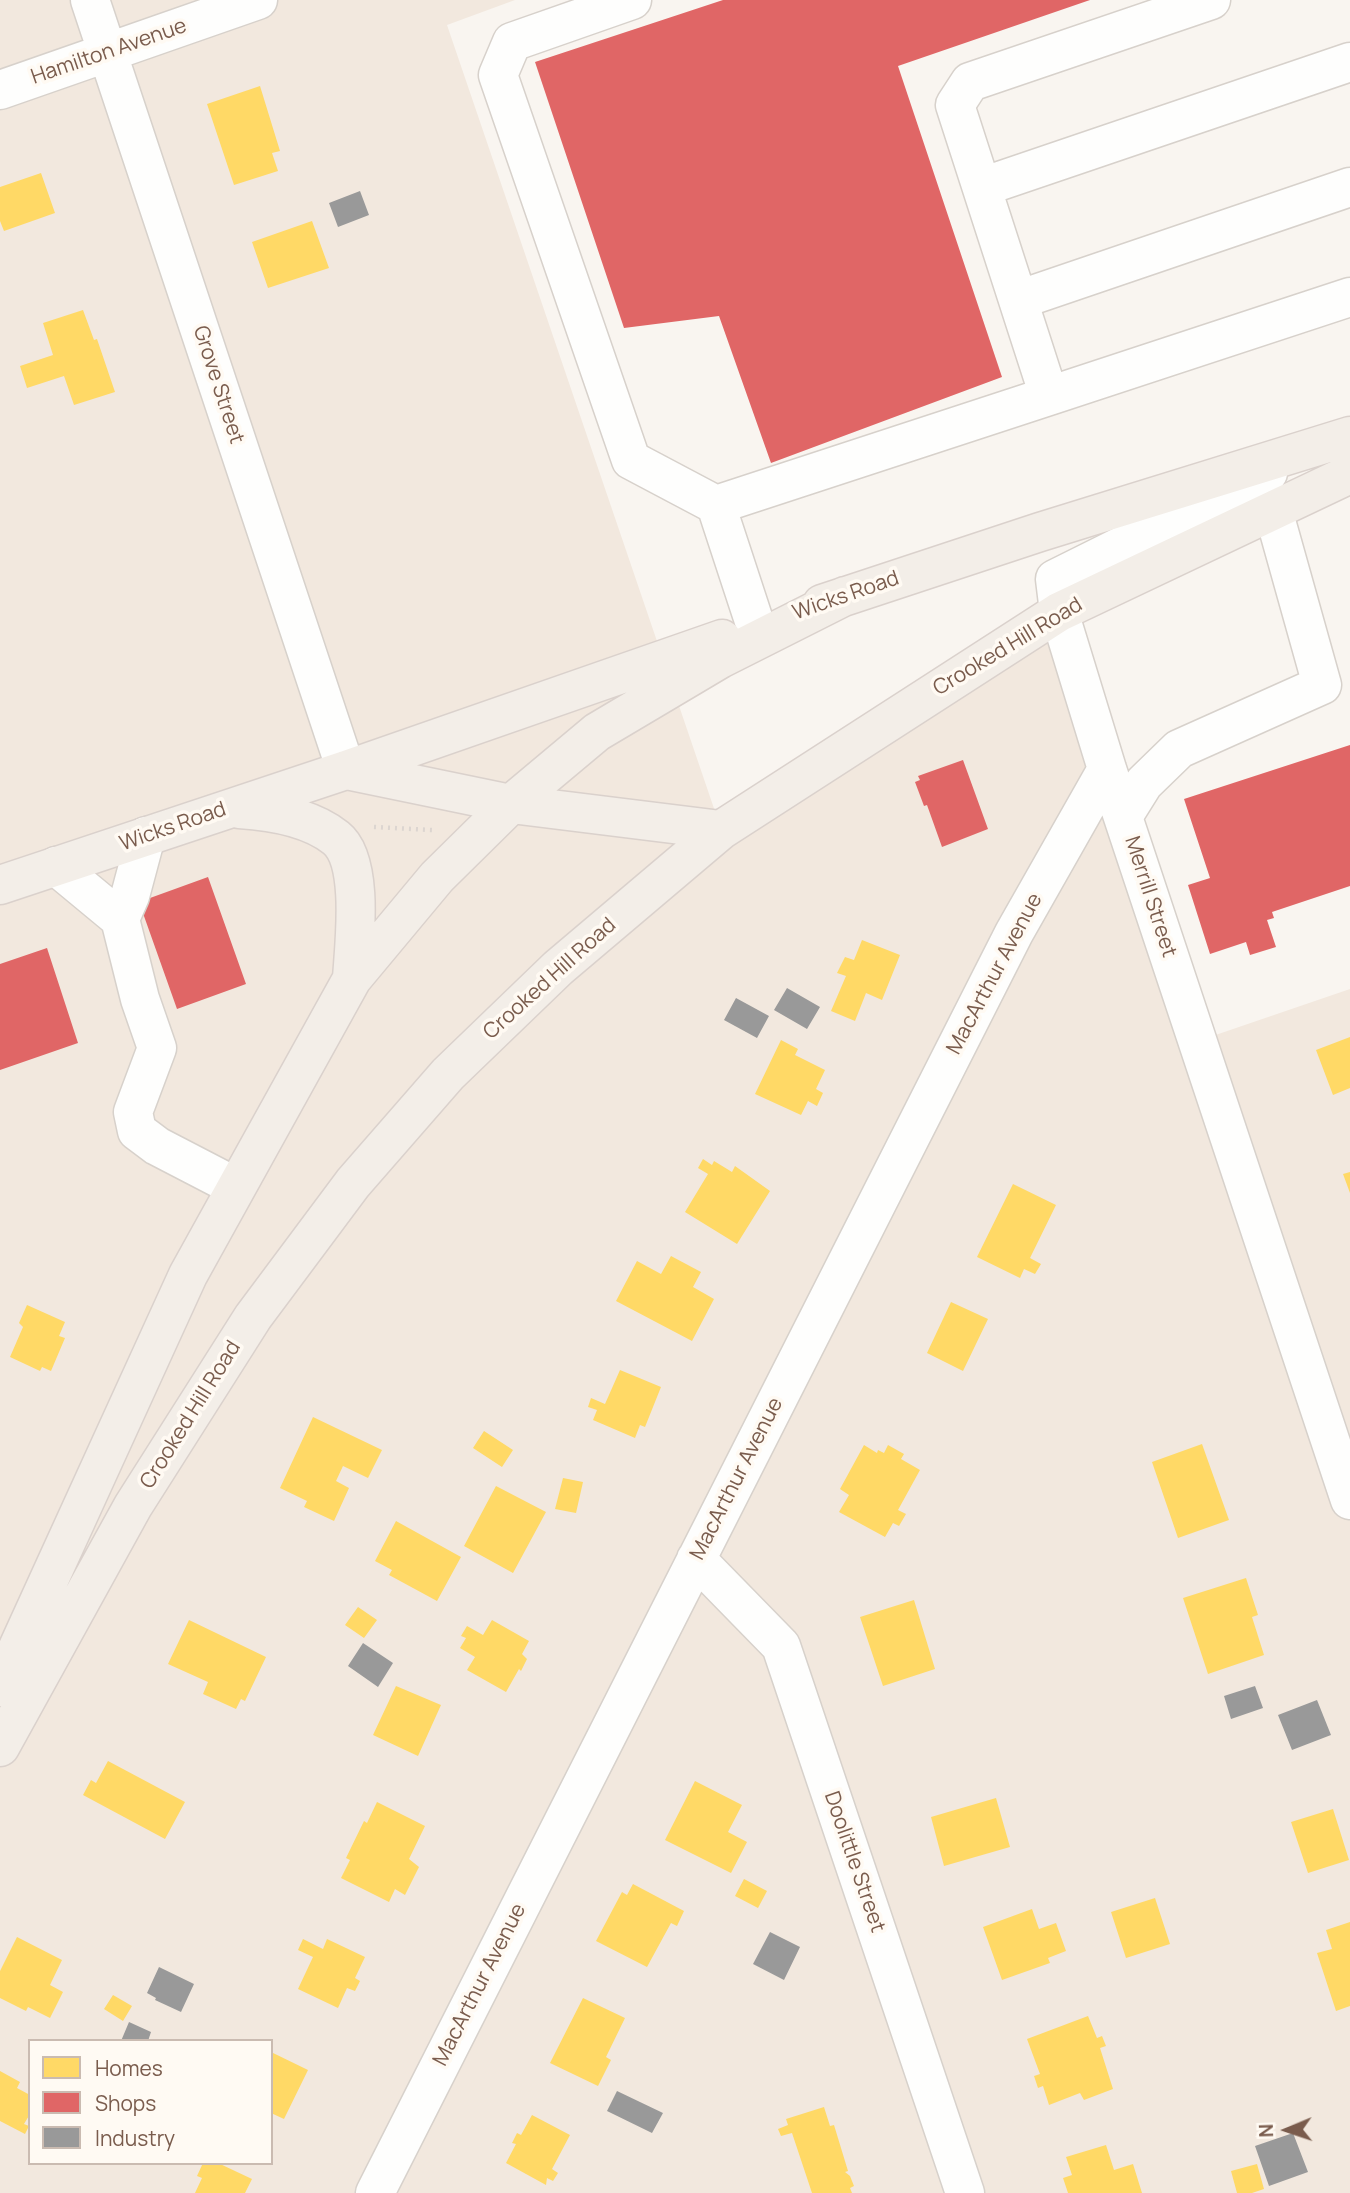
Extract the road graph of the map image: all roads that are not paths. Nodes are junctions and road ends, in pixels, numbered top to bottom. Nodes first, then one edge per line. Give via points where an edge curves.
1 (90, 0) edge
2 (258, 0) edge
3 (632, 0) edge
4 (1211, 0) edge
5 (108, 54) junction
6 (1350, 62) edge
7 (0, 90) edge
8 (982, 187) junction
9 (1350, 187) edge
10 (1350, 297) edge
11 (1018, 300) junction
12 (1049, 396) junction
13 (1338, 440) edge
14 (1350, 474) edge
15 (716, 505) junction
16 (1273, 510) junction
17 (845, 596) junction
18 (1059, 612) junction
19 (756, 627) junction
20 (1107, 769) junction
21 (346, 770) junction
22 (511, 804) junction
23 (230, 808) junction
24 (1124, 815) junction
25 (721, 830) junction
26 (146, 836) junction
27 (56, 866) junction
28 (0, 885) edge
29 (120, 919) junction
30 (352, 979) junction
31 (236, 1187) junction
32 (1350, 1500) edge
33 (696, 1559) junction
34 (0, 1687) edge
35 (0, 1747) edge
36 (375, 2193) edge
37 (965, 2193) edge

1 - 5 street, Grove Street
2 - 5 street, Hamilton Avenue
3 - 15 street via 512,42 498,75 631,460
4 - 8 street via 970,82 955,105
5 - 7 street, Hamilton Avenue
5 - 21 street, Grove Street
6 - 8 street
8 - 11 street
9 - 11 street
10 - 12 street
11 - 12 street
12 - 15 street
13 - 17 main road, Wicks Road
13 - 18 street, Merrill Street via 1055,579
14 - 16 main road, Crooked Hill Road
15 - 19 street
16 - 18 main road, Crooked Hill Road
16 - 24 street via 1322,685 1179,749 1144,783
17 - 19 main road, Wicks Road
17 - 22 main road via 720,660 597,732
18 - 20 street, Merrill Street
18 - 25 main road, Crooked Hill Road
19 - 21 main road, Wicks Road
20 - 24 street, Merrill Street
20 - 33 street, MacArthur Avenue via 1014,933
21 - 22 main road, Wicks Road
21 - 23 main road, Wicks Road
22 - 25 main road, Wicks Road
22 - 30 main road via 437,877
23 - 26 main road, Wicks Road
23 - 30 main road via 272,811 338,839 351,865 357,909
24 - 32 street, Merrill Street
25 - 35 main road, Crooked Hill Road via 558,968 448,1074 353,1183 253,1317 133,1506
26 - 27 main road, Wicks Road
26 - 29 street via 131,896
27 - 28 main road, Wicks Road
27 - 29 street
29 - 31 street via 158,1048 133,1112 138,1131 157,1146
30 - 31 main road
31 - 34 main road via 188,1275
33 - 36 street, MacArthur Avenue
33 - 37 street, Doolittle Street via 781,1646

